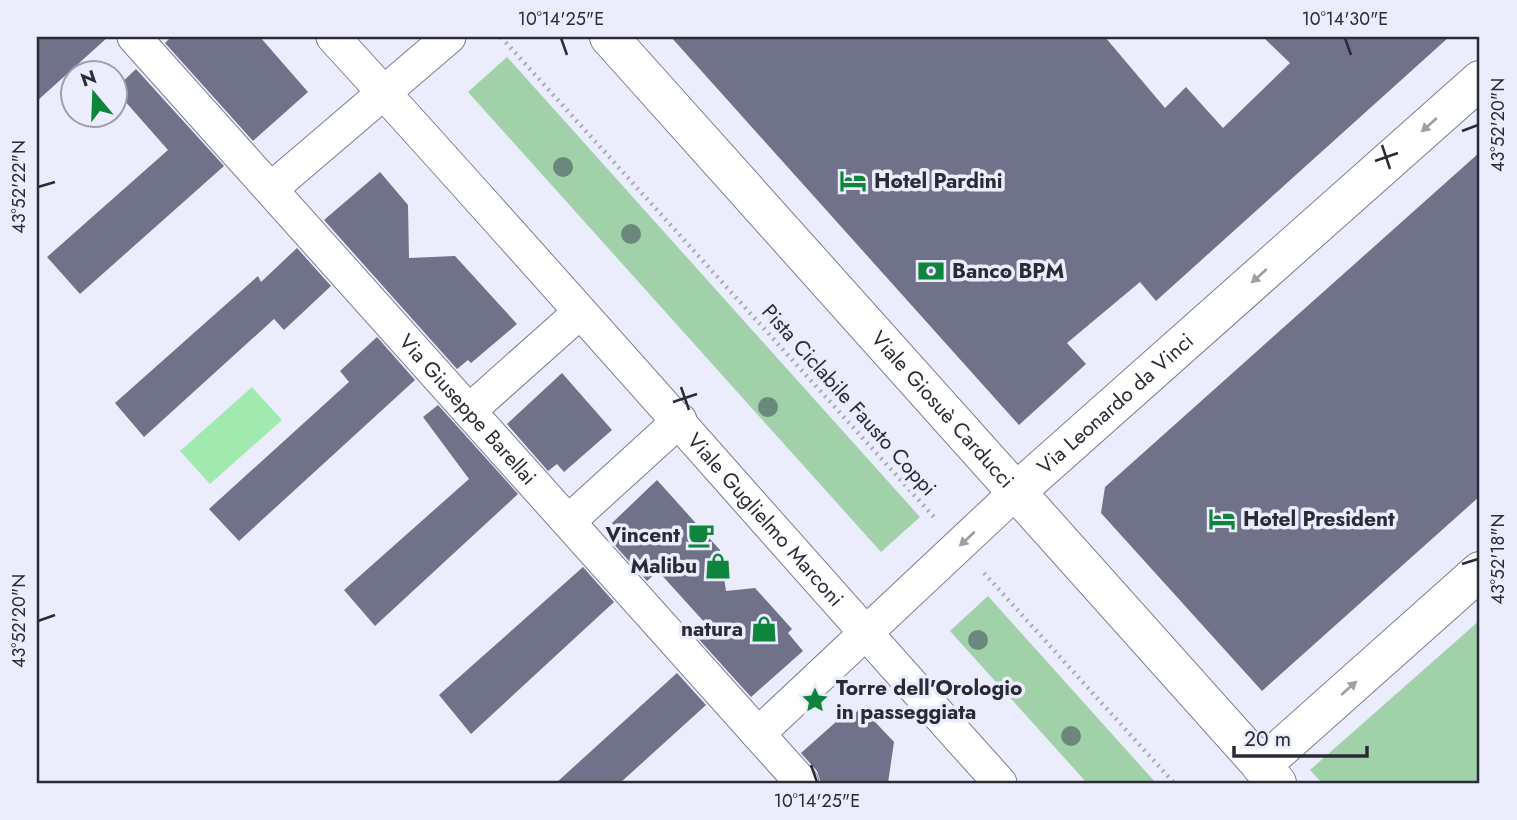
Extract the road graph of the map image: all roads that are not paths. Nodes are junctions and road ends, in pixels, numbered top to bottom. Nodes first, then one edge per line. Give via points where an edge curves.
1 (134, 37) edge
2 (333, 37) edge
3 (449, 37) edge
4 (609, 37) edge
5 (1480, 80) edge
6 (384, 92) junction
7 (271, 189) junction
8 (579, 313) junction
9 (469, 411) junction
10 (680, 420) junction
11 (1016, 492) junction
12 (569, 521) junction
13 (1480, 571) edge
14 (864, 633) junction
15 (758, 734) junction
16 (1269, 775) edge
17 (802, 783) edge
18 (1000, 783) edge

1 - 7 street, Via Giuseppe Barellai
2 - 6 street, Viale Guglielmo Marconi
3 - 6 street
4 - 11 street, Viale Giosuè Carducci
5 -> 11 street, Via Leonardo da Vinci
6 - 7 street
6 - 8 street, Viale Guglielmo Marconi
7 - 9 street, Via Giuseppe Barellai
8 - 9 street
8 - 10 street, Viale Guglielmo Marconi
9 - 12 street, Via Giuseppe Barellai
10 - 12 street
10 - 14 street, Viale Guglielmo Marconi
11 -> 14 street, Via Leonardo da Vinci
11 - 16 street, Viale Giosuè Carducci
12 - 15 street, Via Giuseppe Barellai
16 -> 13 street
14 - 15 street, Via Leonardo da Vinci
14 - 18 street, Viale Guglielmo Marconi
15 - 17 street, Via Giuseppe Barellai

